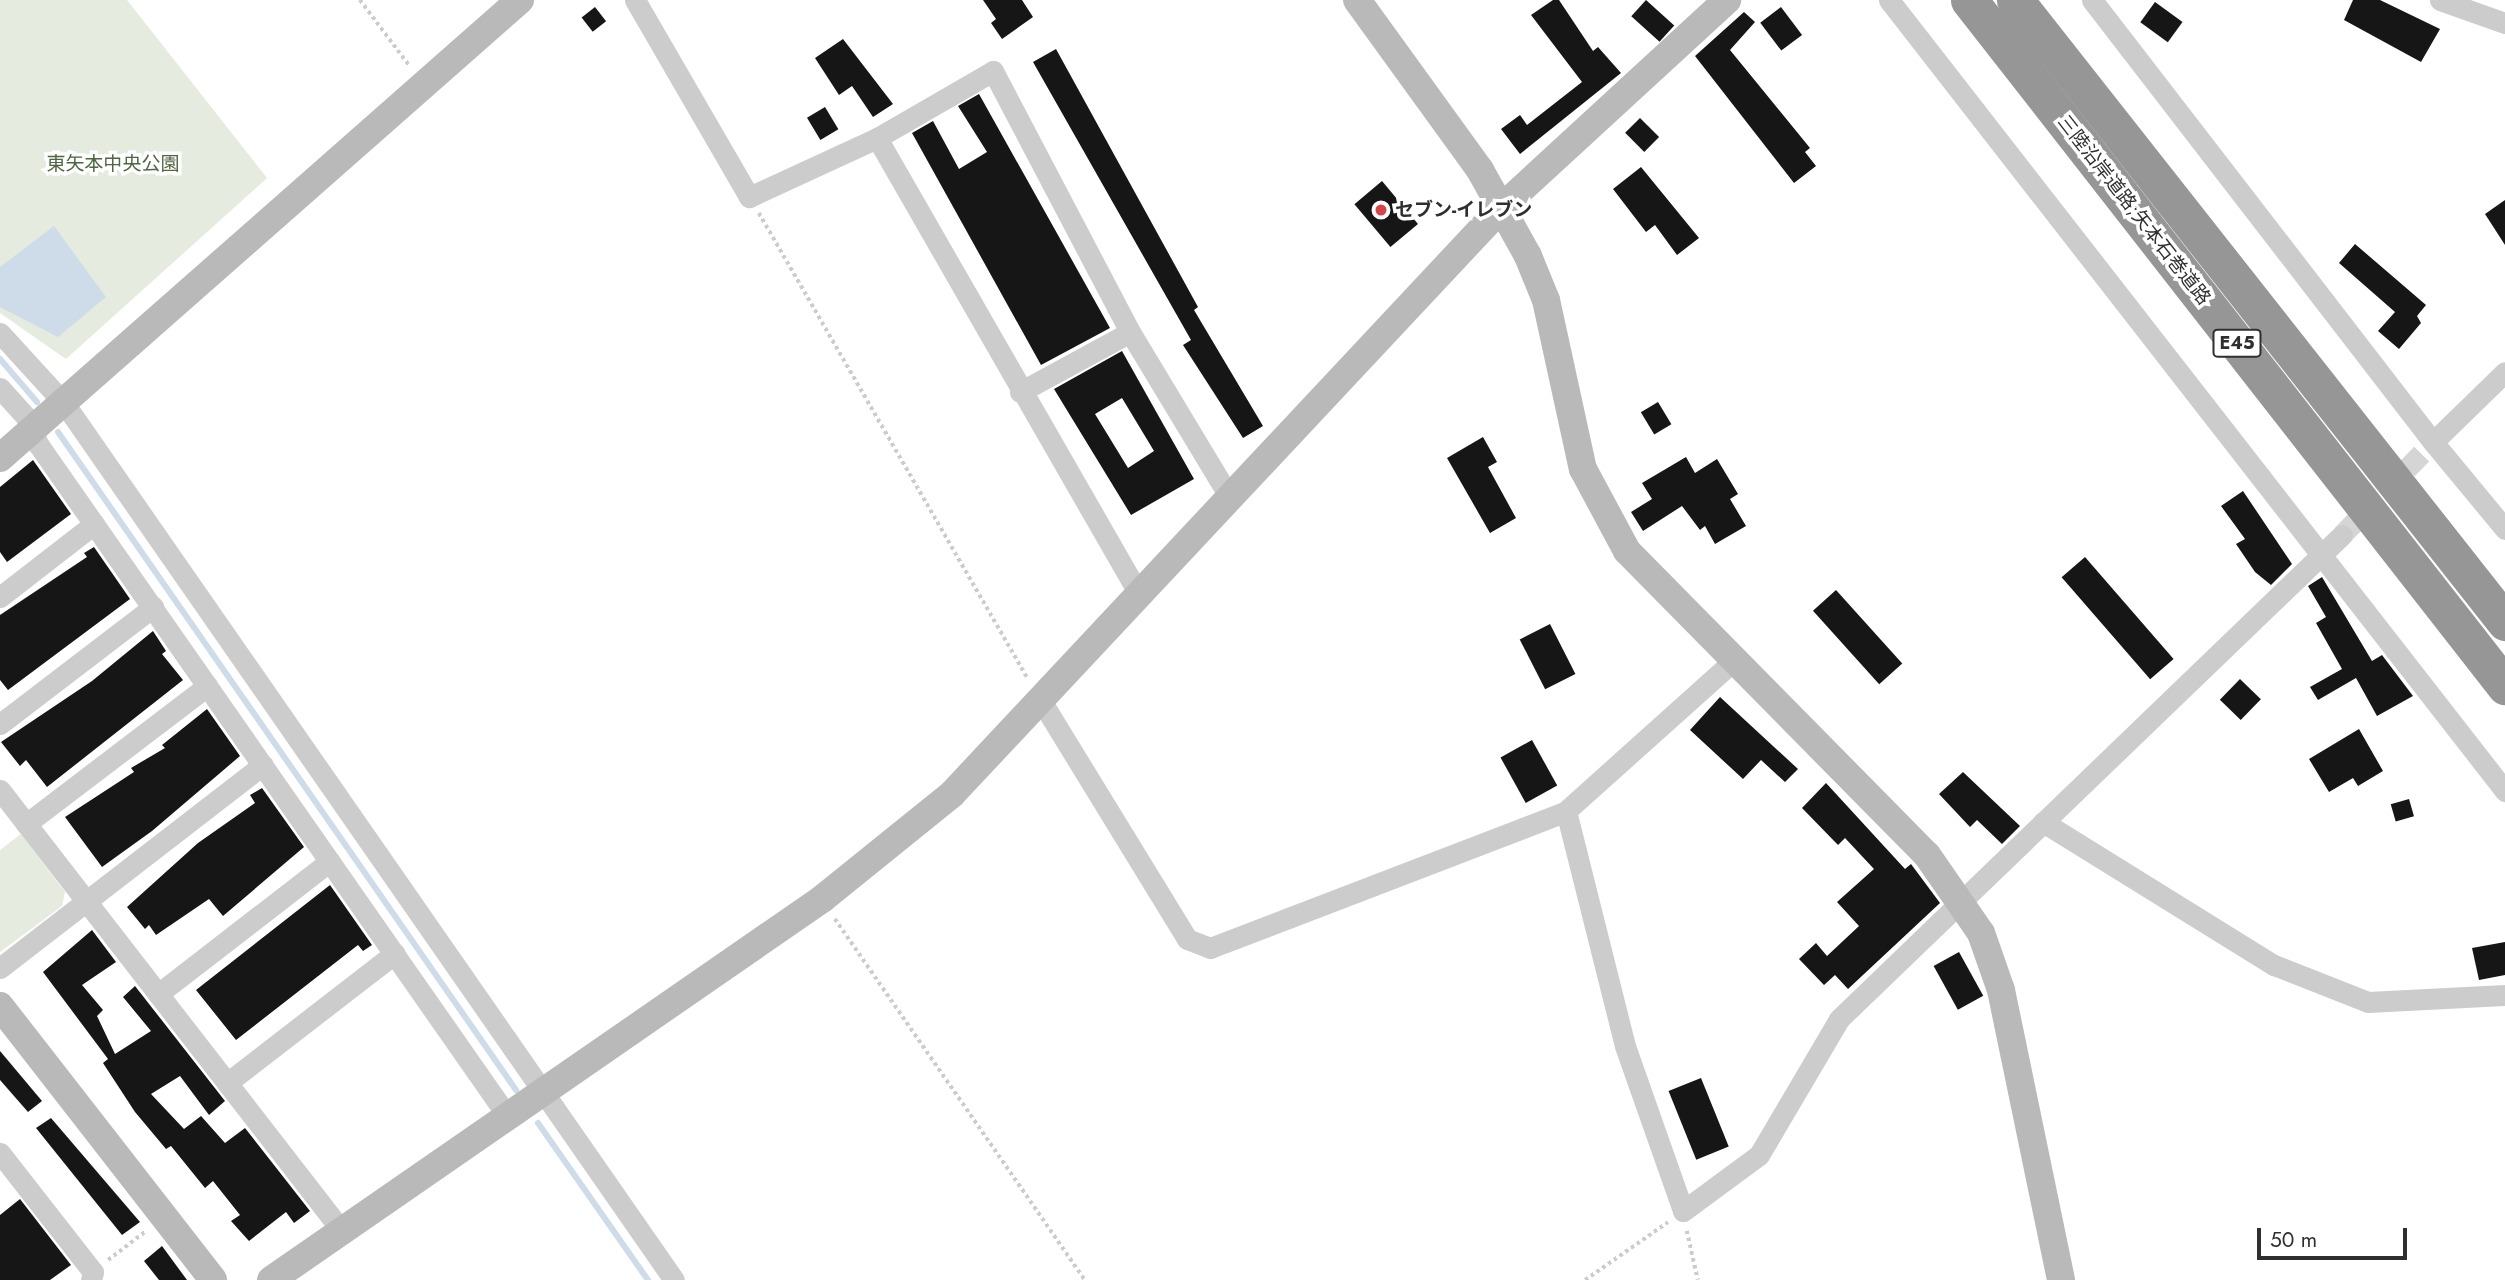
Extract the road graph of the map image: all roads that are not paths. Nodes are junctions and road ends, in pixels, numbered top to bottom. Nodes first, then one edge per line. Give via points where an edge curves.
1 (520, 0) edge
2 (635, 0) edge
3 (1357, 0) edge
4 (1727, 0) edge
5 (1889, 0) edge
6 (1969, 0) edge
7 (2015, 0) edge
8 (2092, 0) edge
9 (2440, 0) edge
10 (2505, 23) edge
11 (877, 138) junction
12 (1502, 207) junction
13 (1130, 332) junction
14 (0, 333) edge
15 (2505, 372) edge
16 (0, 388) edge
17 (1020, 392) junction
18 (64, 404) junction
19 (32, 430) junction
20 (2433, 442) junction
21 (0, 458) edge
22 (1230, 498) junction
23 (94, 524) junction
24 (2505, 529) edge
25 (2342, 535) tunnel mouth
26 (2319, 556) junction
27 (1140, 596) junction
28 (0, 597) edge
29 (153, 607) junction
30 (2505, 622) edge
31 (1734, 660) junction
32 (207, 686) junction
33 (2505, 686) edge
34 (1040, 699) junction
35 (0, 724) edge
36 (263, 765) junction
37 (0, 790) edge
38 (2505, 791) edge
39 (1566, 811) junction
40 (2043, 822) junction
41 (26, 824) junction
42 (330, 861) junction
43 (1961, 899) junction
44 (86, 901) junction
45 (395, 953) junction
46 (0, 968) edge
47 (158, 994) junction
48 (2505, 995) edge
49 (0, 1006) edge
50 (227, 1083) junction
51 (543, 1094) junction
52 (508, 1117) junction
53 (0, 1153) edge
54 (8, 1180) edge
55 (342, 1231) junction
56 (92, 1276) edge
57 (213, 1280) edge
58 (271, 1280) edge
59 (674, 1280) edge
60 (2061, 1280) edge

1 - 18 street
2 - 11 street via 749,197
3 - 12 street
4 - 12 street
5 - 26 street
6 - 33 highway, 三陸沿岸道路;矢本石巻道路 / E45
7 - 30 highway, 三陸沿岸道路;矢本石巻道路 / E45
8 - 20 street
9 - 10 street
11 - 13 street via 993,71
11 - 17 street
12 - 22 street
12 - 31 street via 1546,300 1573,434 1594,496 1650,579
13 - 17 street
13 - 22 street
14 - 18 street
15 - 20 street
16 - 19 street
17 - 27 street
18 - 19 street
18 - 51 street
19 - 21 street
19 - 23 street
20 - 24 street
22 - 27 street
23 - 28 street
23 - 29 street
25 - 26 street
26 - 38 street
26 - 40 street
27 - 34 street
29 - 32 street
29 - 35 street
31 - 39 street
31 - 43 street via 1927,855
32 - 36 street
32 - 41 street
34 - 39 street via 1187,939 1196,946 1210,947
34 - 51 street via 952,793 822,899
36 - 42 street
36 - 44 street
37 - 41 street
39 - 43 street via 1625,1046 1683,1211 1759,1155 1839,1019
40 - 43 street
40 - 48 street via 2274,965 2368,1002
41 - 44 street
42 - 45 street
42 - 47 street
43 - 60 street via 1981,933 2001,990
44 - 46 street
44 - 47 street
45 - 50 street
45 - 52 street
47 - 50 street
49 - 57 street
50 - 55 street
51 - 52 street
51 - 59 street
52 - 55 street
53 - 54 street
54 - 56 street
55 - 58 street

